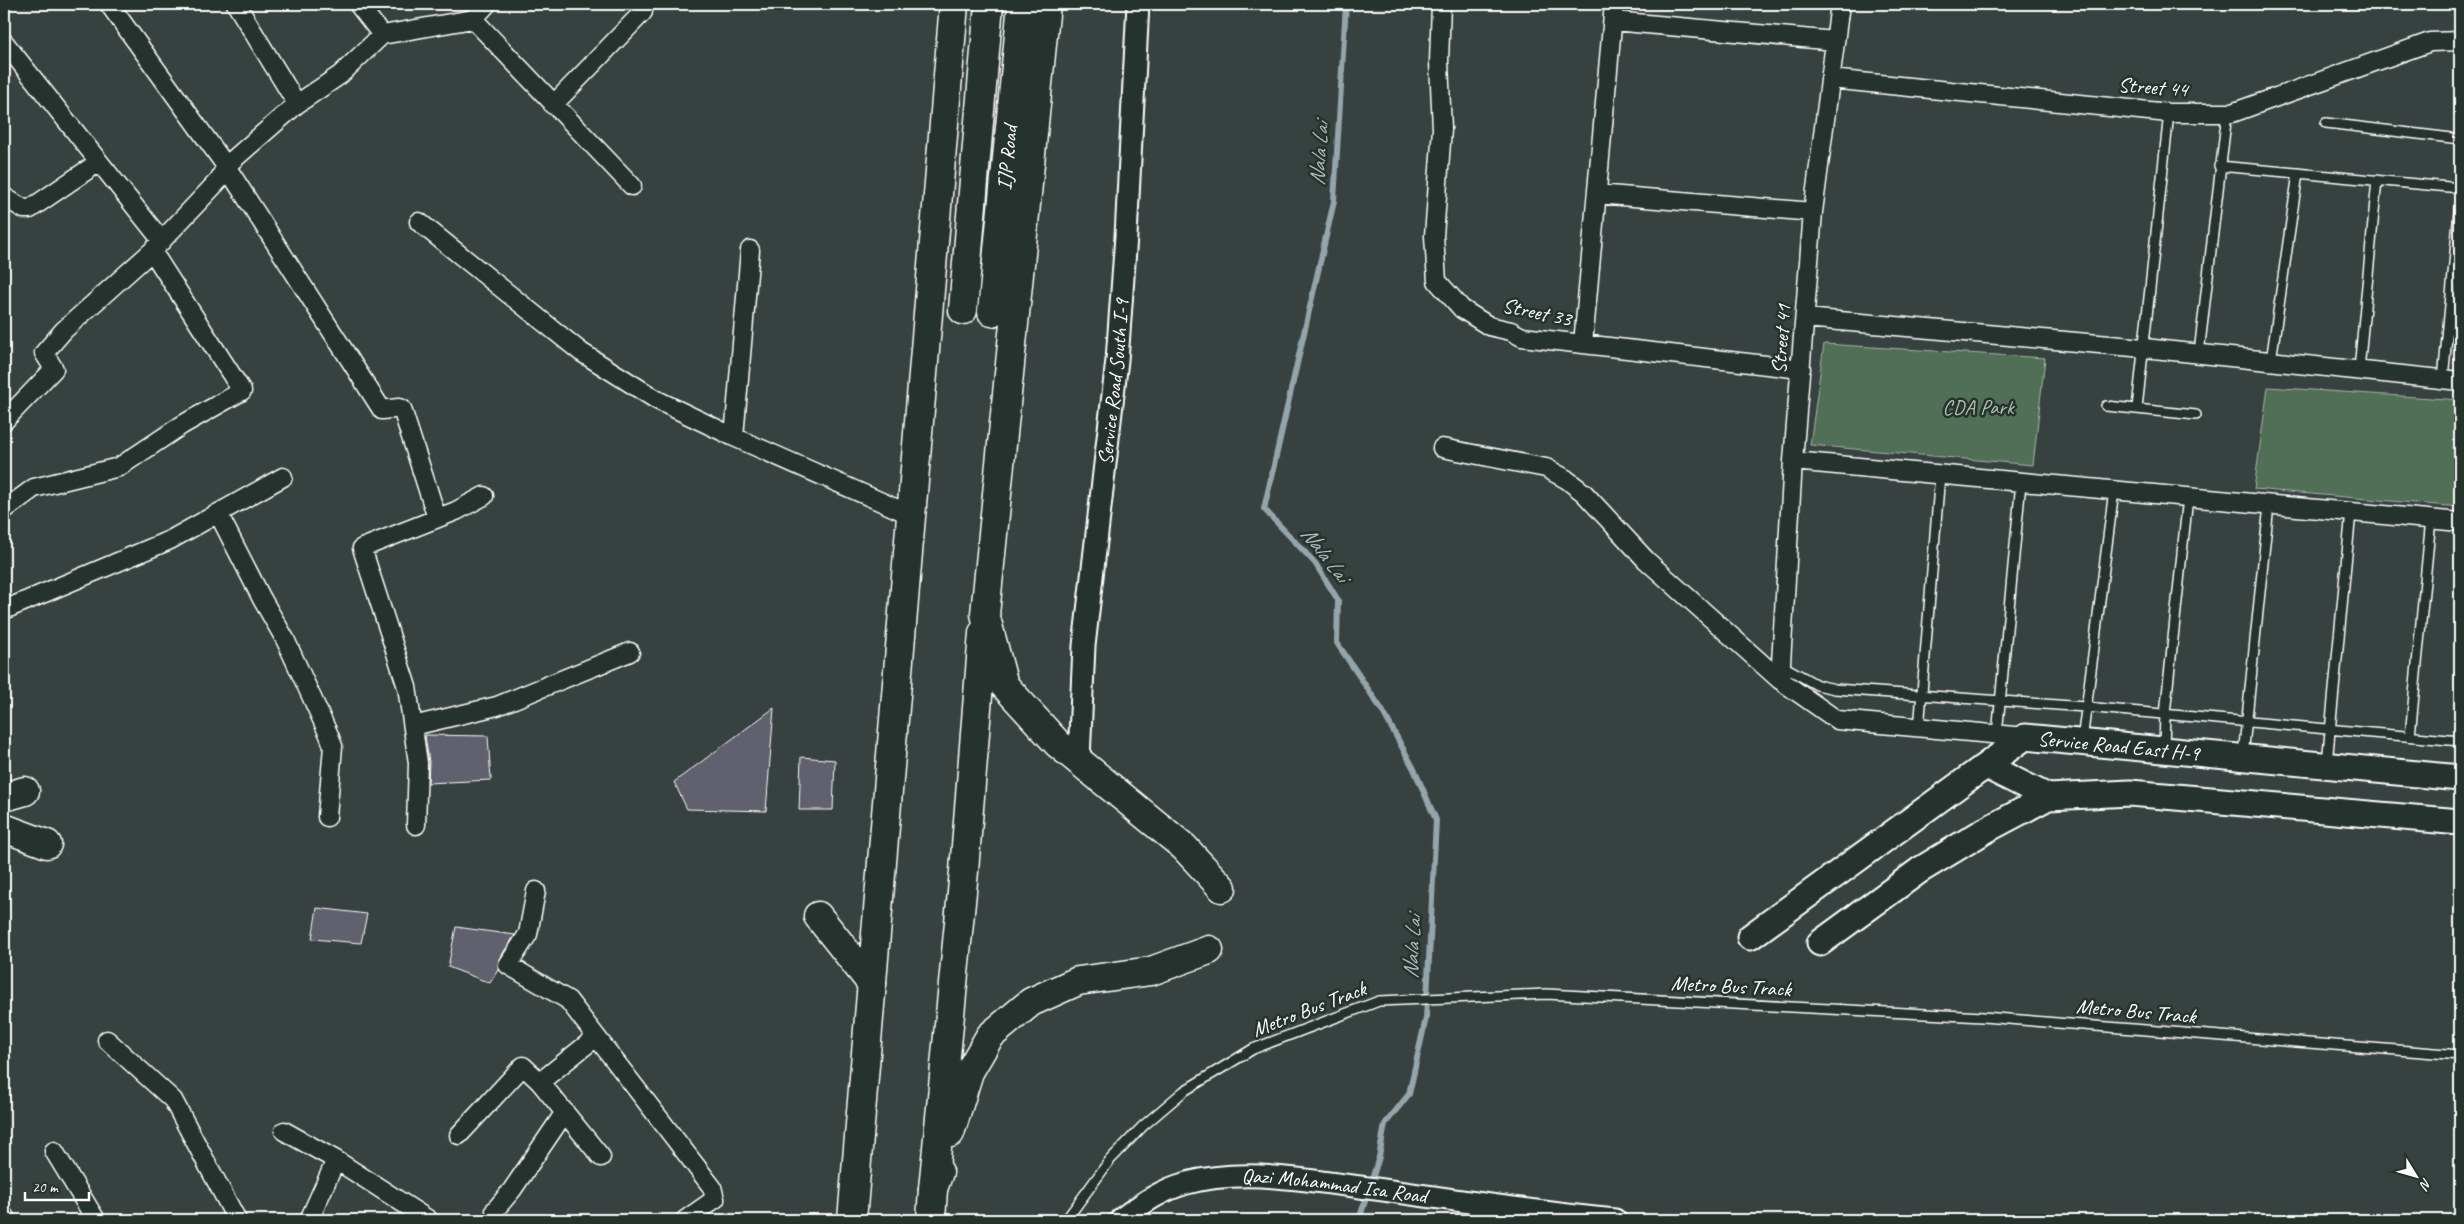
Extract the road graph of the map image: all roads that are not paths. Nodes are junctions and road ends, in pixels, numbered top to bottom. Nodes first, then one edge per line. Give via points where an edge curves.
1 (109, 4) edge
2 (236, 4) edge
3 (358, 4) edge
4 (488, 4) edge
5 (954, 4) edge
6 (989, 4) edge
7 (1022, 4) edge
8 (1046, 4) edge
9 (1138, 4) edge
10 (1441, 4) edge
11 (1840, 4) edge
12 (643, 12) dead end
13 (1614, 12) edge
14 (473, 19) junction
15 (382, 35) junction
16 (1835, 41) junction
17 (2460, 41) edge
18 (4, 42) edge
19 (1830, 79) junction
20 (297, 104) junction
21 (553, 105) junction
22 (2169, 113) junction
23 (2227, 114) junction
24 (2326, 123) dead end
25 (2460, 139) edge
26 (99, 162) junction
27 (226, 166) junction
28 (2219, 166) junction
29 (2298, 173) junction
30 (2377, 180) junction
31 (632, 186) dead end
32 (2460, 188) edge
33 (1597, 194) junction
34 (4, 197) edge
35 (2460, 201) edge
36 (1813, 212) junction
37 (419, 222) dead end
38 (157, 246) junction
39 (2458, 249) edge
40 (750, 250) dead end
41 (963, 310) dead end
42 (992, 312) dead end
43 (1805, 318) junction
44 (2449, 320) junction
45 (2460, 322) edge
46 (1583, 344) junction
47 (2144, 348) junction
48 (2199, 354) junction
49 (2271, 361) junction
50 (1801, 369) junction
51 (2359, 370) junction
52 (2452, 380) edge
53 (2106, 406) dead end
54 (2138, 408) junction
55 (2196, 415) dead end
56 (4, 421) edge
57 (734, 437) junction
58 (1442, 448) dead end
59 (1794, 461) junction
60 (1940, 474) junction
61 (283, 477) dead end
62 (2021, 482) junction
63 (2114, 490) junction
64 (484, 496) dead end
65 (2188, 497) junction
66 (2270, 505) junction
67 (4, 510) edge
68 (2351, 512) junction
69 (218, 513) junction
70 (911, 515) junction
71 (437, 518) junction
72 (2431, 520) junction
73 (2460, 522) edge
74 (4, 610) edge
75 (985, 614) junction
76 (630, 652) dead end
77 (1780, 673) junction
78 (1920, 695) junction
79 (2001, 701) junction
80 (2085, 707) junction
81 (2165, 714) junction
82 (2246, 721) junction
83 (414, 726) junction
84 (2329, 728) junction
85 (1919, 729) junction
86 (1997, 735) junction
87 (2410, 736) junction
88 (2025, 737) junction
89 (2460, 740) edge
90 (2082, 743) junction
91 (2164, 750) junction
92 (2243, 758) junction
93 (1079, 759) junction
94 (2327, 765) junction
95 (1986, 766) junction
96 (2460, 778) edge
97 (2048, 797) junction
98 (327, 817) dead end
99 (2460, 822) edge
100 (416, 825) dead end
101 (4, 828) edge
102 (47, 844) dead end
103 (1222, 888) dead end
104 (536, 891) dead end
105 (818, 916) dead end
106 (1750, 937) dead end
107 (1820, 943) dead end
108 (1210, 950) dead end
109 (872, 984) junction
110 (596, 1037) junction
111 (107, 1040) dead end
112 (2460, 1055) edge
113 (540, 1082) junction
114 (565, 1112) junction
115 (284, 1131) dead end
116 (459, 1135) dead end
117 (54, 1151) dead end
118 (602, 1157) dead end
119 (336, 1160) junction
120 (934, 1189) junction
121 (495, 1210) dead end
122 (4, 1216) edge
123 (1535, 1217) edge
124 (6, 1220) edge
125 (96, 1220) edge
126 (237, 1220) edge
127 (309, 1220) edge
128 (428, 1220) edge
129 (685, 1220) edge
130 (852, 1220) edge
131 (931, 1220) edge
132 (1064, 1220) edge
133 (1120, 1220) edge
134 (1615, 1220) edge

1 - 27 street
2 - 20 street
3 - 15 street
4 - 14 street
5 - 70 main road
6 - 41 main road, IJP Road
7 - 42 main road, IJP Road
8 - 75 main road
9 - 93 street, Service Road South I-9 via 1117,360 1084,646
10 - 46 street, Street 33 via 1442,129 1434,236 1437,281 1462,309 1489,326 1522,337
11 - 16 street, Street 41
12 - 21 street
13 - 16 street
13 - 33 street
14 - 15 street
14 - 21 street
15 - 20 street via 340,75
16 - 19 street, Street 41
17 - 23 street, Street 44 via 2430,42
18 - 26 street
19 - 22 street, Street 44
19 - 36 street, Street 41
20 - 27 street
21 - 31 street
22 - 23 street, Street 44
22 - 47 lane
23 - 28 lane
24 - 25 lane
26 - 34 street via 30,209 24,210
26 - 38 street
27 - 38 street via 219,180
27 - 71 street via 382,410 402,409
28 - 29 lane
28 - 48 lane
29 - 30 lane
29 - 49 lane
30 - 32 lane
30 - 51 lane
33 - 36 street
33 - 46 street
35 - 39 lane
36 - 43 street, Street 41
37 - 57 street via 581,352 658,400
38 - 56 street via 64,330 44,353 54,369
38 - 67 street via 242,391 182,425 119,467 34,488
39 - 44 lane
40 - 57 street
43 - 47 street
43 - 50 street, Street 41
44 - 45 lane
44 - 52 lane
46 - 50 street, Street 33
47 - 48 street
47 - 54 lane
48 - 49 street
49 - 51 street
50 - 59 street, Street 41
51 - 52 street
53 - 54 lane
54 - 55 lane
57 - 70 street
58 - 77 street via 1546,468 1566,479 1584,493 1646,560
59 - 60 street
59 - 77 street, Street 41
60 - 62 street
60 - 78 lane
61 - 69 street
62 - 63 street
62 - 79 lane
63 - 65 street
63 - 80 lane
64 - 71 street
65 - 66 street
65 - 81 lane
66 - 68 street
66 - 82 lane
68 - 72 street
68 - 84 lane
69 - 74 street via 170,540
69 - 98 street via 285,639 333,746
70 - 109 main road
71 - 83 street via 362,548 407,688
72 - 73 street
72 - 87 lane
75 - 93 main road via 1004,685 1058,744
75 - 120 main road
76 - 83 street via 497,706
77 - 78 lane via 1826,687
77 - 85 street via 1837,720
78 - 79 lane
78 - 85 lane
79 - 80 lane
79 - 86 lane
80 - 81 lane
80 - 90 lane
81 - 82 lane
81 - 91 lane
82 - 84 lane
82 - 92 lane
83 - 100 street via 418,763
84 - 87 lane
84 - 94 lane
85 - 86 street
86 - 88 street
87 - 89 lane
88 - 90 main road, Service Road East H-9
88 - 95 main road, Service Road East H-9
90 - 91 main road, Service Road East H-9
91 - 92 main road, Service Road East H-9
92 - 94 main road, Service Road East H-9
93 - 103 main road via 1184,847
94 - 96 main road, Service Road East H-9
95 - 97 main road
95 - 106 main road, Service Road East H-9
97 - 99 main road via 2130,792
97 - 107 main road via 1920,870
101 - 102 main road
104 - 110 street via 528,934 508,965 568,1000
105 - 109 main road
108 - 120 main road via 1151,971 1078,982 1030,1002 990,1036 969,1072
109 - 130 main road
110 - 113 street
110 - 129 street via 712,1187 715,1198
111 - 126 street via 173,1100
112 - 132 lane, Metro Bus Track via 1983,1017 1546,994 1379,1001 1253,1049 1184,1091 1110,1160
113 - 114 street
113 - 116 street via 523,1066
114 - 118 street
114 - 121 street
115 - 119 street
117 - 125 street
119 - 127 street
119 - 128 street
120 - 131 main road
122 - 124 street
123 - 133 street, Qazi Mohammad Isa Road via 1500,1205 1316,1181 1241,1175 1189,1182 1158,1193
123 - 134 street, Qazi Mohammad Isa Road

